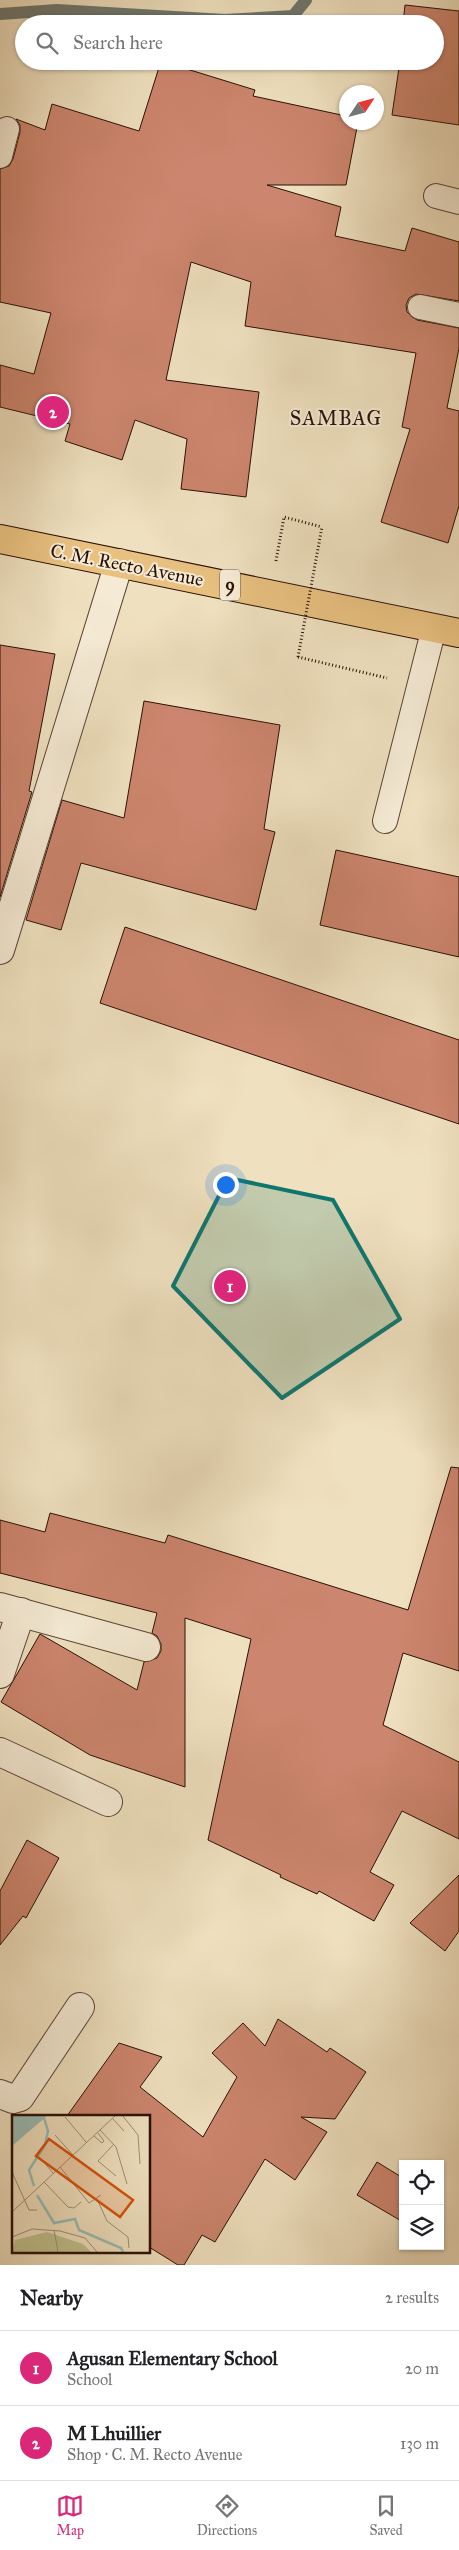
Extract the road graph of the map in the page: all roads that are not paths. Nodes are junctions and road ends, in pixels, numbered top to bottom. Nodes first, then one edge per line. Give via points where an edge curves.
1 (7, 129) dead end
2 (0, 156) edge
3 (436, 196) dead end
4 (459, 202) edge
5 (420, 307) dead end
6 (459, 315) edge
7 (0, 539) edge
8 (120, 563) junction
9 (446, 630) edge
10 (385, 821) dead end
11 (0, 950) edge
12 (10, 1609) edge
13 (146, 1647) dead end
14 (0, 1674) edge
15 (0, 1752) edge
16 (108, 1802) dead end
17 (80, 2007) dead end
18 (0, 2094) edge

1 - 2 lane
3 - 4 lane
5 - 6 lane
7 - 8 highway, C. M. Recto Avenue / 9
8 - 9 highway, C. M. Recto Avenue / 9
8 - 11 street
9 - 10 lane via 419,685
12 - 13 street
12 - 14 street
15 - 16 street
17 - 18 street via 20,2097 13,2099

